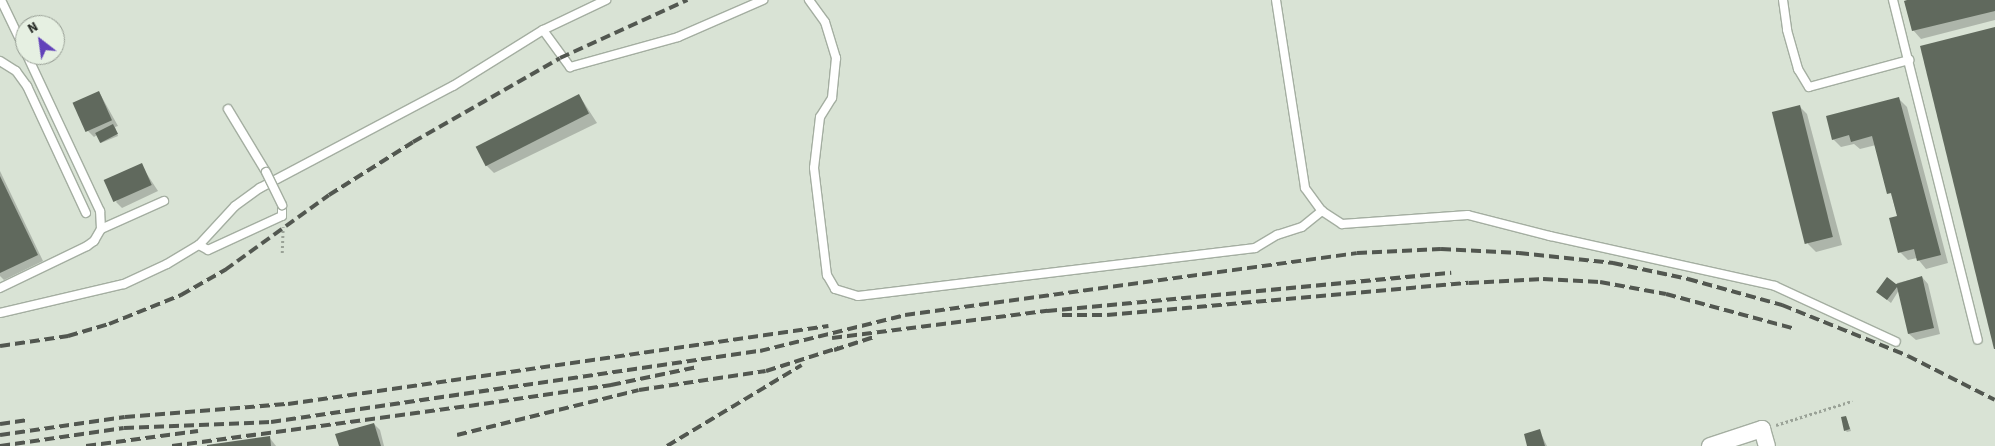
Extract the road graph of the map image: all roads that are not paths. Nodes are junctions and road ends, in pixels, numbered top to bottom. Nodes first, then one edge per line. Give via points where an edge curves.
1 (1, 0) edge
2 (606, 0) edge
3 (763, 0) edge
4 (810, 0) edge
5 (1276, 0) edge
6 (1783, 0) edge
7 (1893, 0) edge
8 (15, 29) edge
9 (543, 30) junction
10 (1909, 60) junction
11 (0, 61) edge
12 (32, 65) edge
13 (228, 109) dead end
14 (164, 201) dead end
15 (1322, 211) junction
16 (86, 213) dead end
17 (101, 229) junction
18 (199, 244) junction
19 (0, 288) edge
20 (0, 313) edge
21 (1978, 340) dead end
22 (1896, 342) dead end
23 (1710, 446) edge
24 (1767, 446) edge

1 - 8 lane
2 - 9 lane
3 - 9 lane via 678,37 570,67
4 - 15 lane via 825,22 836,58 832,98 820,117 814,168 827,275 835,289 858,296 1256,248 1276,235 1302,227
5 - 15 lane via 1305,188
6 - 10 lane via 1796,61 1803,81 1809,87
7 - 10 lane
9 - 18 lane via 454,86 260,188 236,206
10 - 21 lane
11 - 16 lane via 16,71 27,86
12 - 17 lane via 100,211
13 - 18 lane, bridge via 266,172 282,205 282,216 208,250
14 - 17 lane
15 - 22 lane via 1342,224 1468,215 1701,268 1776,286
17 - 19 lane via 87,246
18 - 20 lane via 124,284
23 - 24 street via 1762,429

